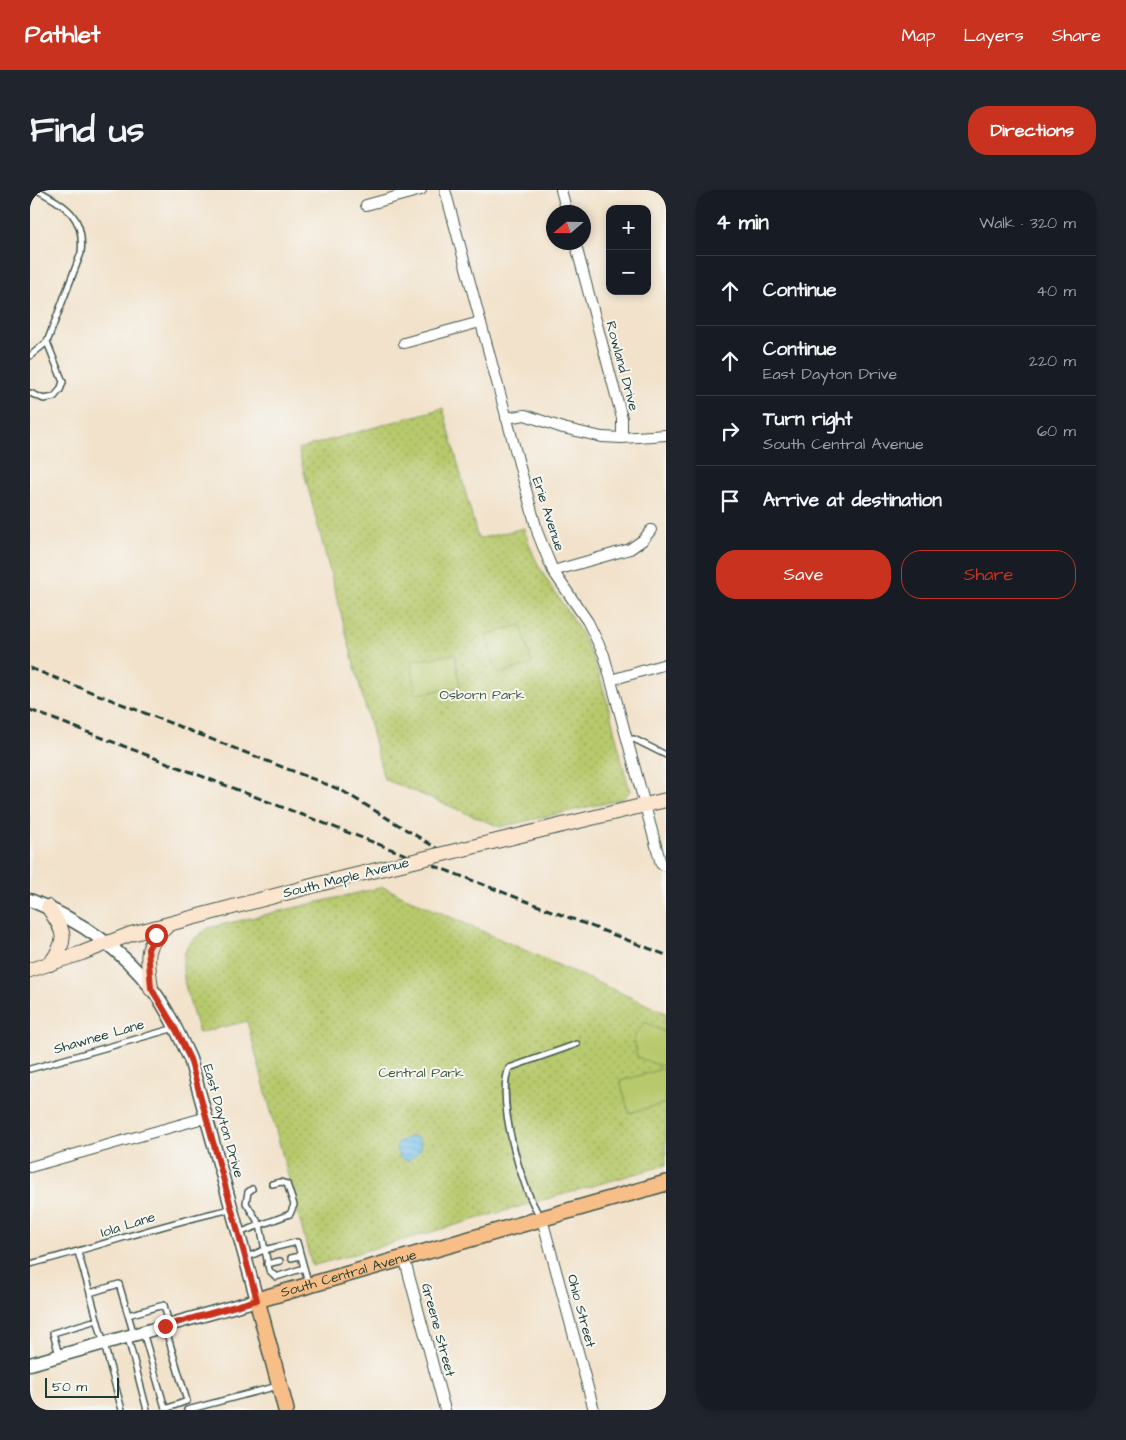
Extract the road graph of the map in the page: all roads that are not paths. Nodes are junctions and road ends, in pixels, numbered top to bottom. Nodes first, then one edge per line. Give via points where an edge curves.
1 (37, 190) edge
2 (421, 190) edge
3 (445, 190) edge
4 (561, 190) edge
5 (366, 205) dead end
6 (565, 205) edge
7 (577, 250) edge
8 (480, 322) junction
9 (47, 342) junction
10 (404, 343) dead end
11 (30, 356) edge
12 (30, 392) edge
13 (506, 418) junction
14 (666, 435) edge
15 (622, 438) junction
16 (651, 530) dead end
17 (554, 571) junction
18 (666, 664) edge
19 (612, 680) junction
20 (628, 740) junction
21 (666, 756) edge
22 (666, 800) edge
23 (646, 806) junction
24 (664, 865) edge
25 (30, 900) edge
26 (48, 907) junction
27 (169, 924) junction
28 (107, 944) junction
29 (50, 964) junction
30 (30, 970) edge
31 (151, 988) junction
32 (175, 1028) junction
33 (577, 1044) dead end
34 (30, 1069) edge
35 (207, 1117) junction
36 (30, 1167) edge
37 (666, 1183) edge
38 (272, 1184) dead end
39 (252, 1189) dead end
40 (232, 1210) junction
41 (542, 1219) junction
42 (260, 1225) junction
43 (238, 1233) junction
44 (264, 1250) junction
45 (78, 1252) junction
46 (300, 1256) junction
47 (245, 1258) junction
48 (291, 1258) dead end
49 (404, 1258) junction
50 (280, 1261) dead end
51 (30, 1264) edge
52 (267, 1264) junction
53 (304, 1268) junction
54 (309, 1285) junction
55 (90, 1293) junction
56 (257, 1300) junction
57 (128, 1315) junction
58 (98, 1320) junction
59 (167, 1326) junction
60 (135, 1335) junction
61 (104, 1344) junction
62 (59, 1356) junction
63 (30, 1365) edge
64 (279, 1386) junction
65 (122, 1410) edge
66 (147, 1410) edge
67 (187, 1410) edge
68 (286, 1410) edge
69 (445, 1410) edge
70 (594, 1410) edge

1 - 9 lane via 72,213 82,242 81,253
2 - 5 street
3 - 8 street, Erie Avenue
4 - 6 street
7 - 15 street, Rowland Drive via 622,418
8 - 10 street
8 - 13 street, Erie Avenue
9 - 11 lane
9 - 12 lane via 63,382 54,397 44,399
13 - 15 street via 525,415 580,433
13 - 17 street, Erie Avenue via 538,534
14 - 15 street
16 - 17 street via 630,549
17 - 19 street, Erie Avenue via 594,635
18 - 19 street
19 - 20 street, Erie Avenue
20 - 21 lane via 634,739
20 - 23 street, Erie Avenue
22 - 23 main road, South Maple Avenue
23 - 24 street, Erie Avenue
23 - 27 main road, South Maple Avenue, bridge via 324,882
25 - 26 street, East Dayton Drive
26 - 28 street, East Dayton Drive
26 - 29 main road via 64,938
27 - 28 main road, South Maple Avenue
27 - 31 main road via 150,943
28 - 29 main road, South Maple Avenue
28 - 31 street, East Dayton Drive
29 - 30 main road, South Maple Avenue
31 - 32 street, East Dayton Drive
32 - 34 lane, Shawnee Lane
32 - 35 street, East Dayton Drive via 190,1059
33 - 41 lane via 515,1065 509,1068 504,1079 505,1108 514,1149 534,1206
35 - 36 street
35 - 40 street, East Dayton Drive
37 - 41 main road, South Central Avenue
38 - 42 lane via 287,1184 294,1205 290,1214
39 - 42 lane via 246,1203
40 - 43 street, East Dayton Drive
40 - 45 lane, Iola Lane via 167,1225
41 - 49 main road, South Central Avenue
41 - 70 street, Ohio Street
42 - 43 lane
42 - 44 lane
43 - 47 street, East Dayton Drive
44 - 46 lane via 296,1242
44 - 47 lane
44 - 52 lane
45 - 51 lane, Iola Lane
45 - 55 lane
46 - 48 lane
46 - 53 lane
47 - 56 street, East Dayton Drive
49 - 54 main road, South Central Avenue
49 - 69 street, Greene Street
50 - 52 lane
52 - 53 lane via 276,1277
53 - 54 lane
54 - 56 main road, South Central Avenue
55 - 57 lane via 119,1284
55 - 58 lane
56 - 59 street, South Central Avenue
56 - 64 main road
57 - 59 lane via 164,1305
57 - 60 lane
58 - 61 lane
58 - 62 lane via 53,1334
59 - 60 street, South Central Avenue
59 - 60 lane via 187,1401 168,1408 165,1408
60 - 61 street, South Central Avenue
60 - 66 lane
61 - 62 street, South Central Avenue
61 - 65 lane
62 - 63 street, South Central Avenue
64 - 67 lane
64 - 68 main road

